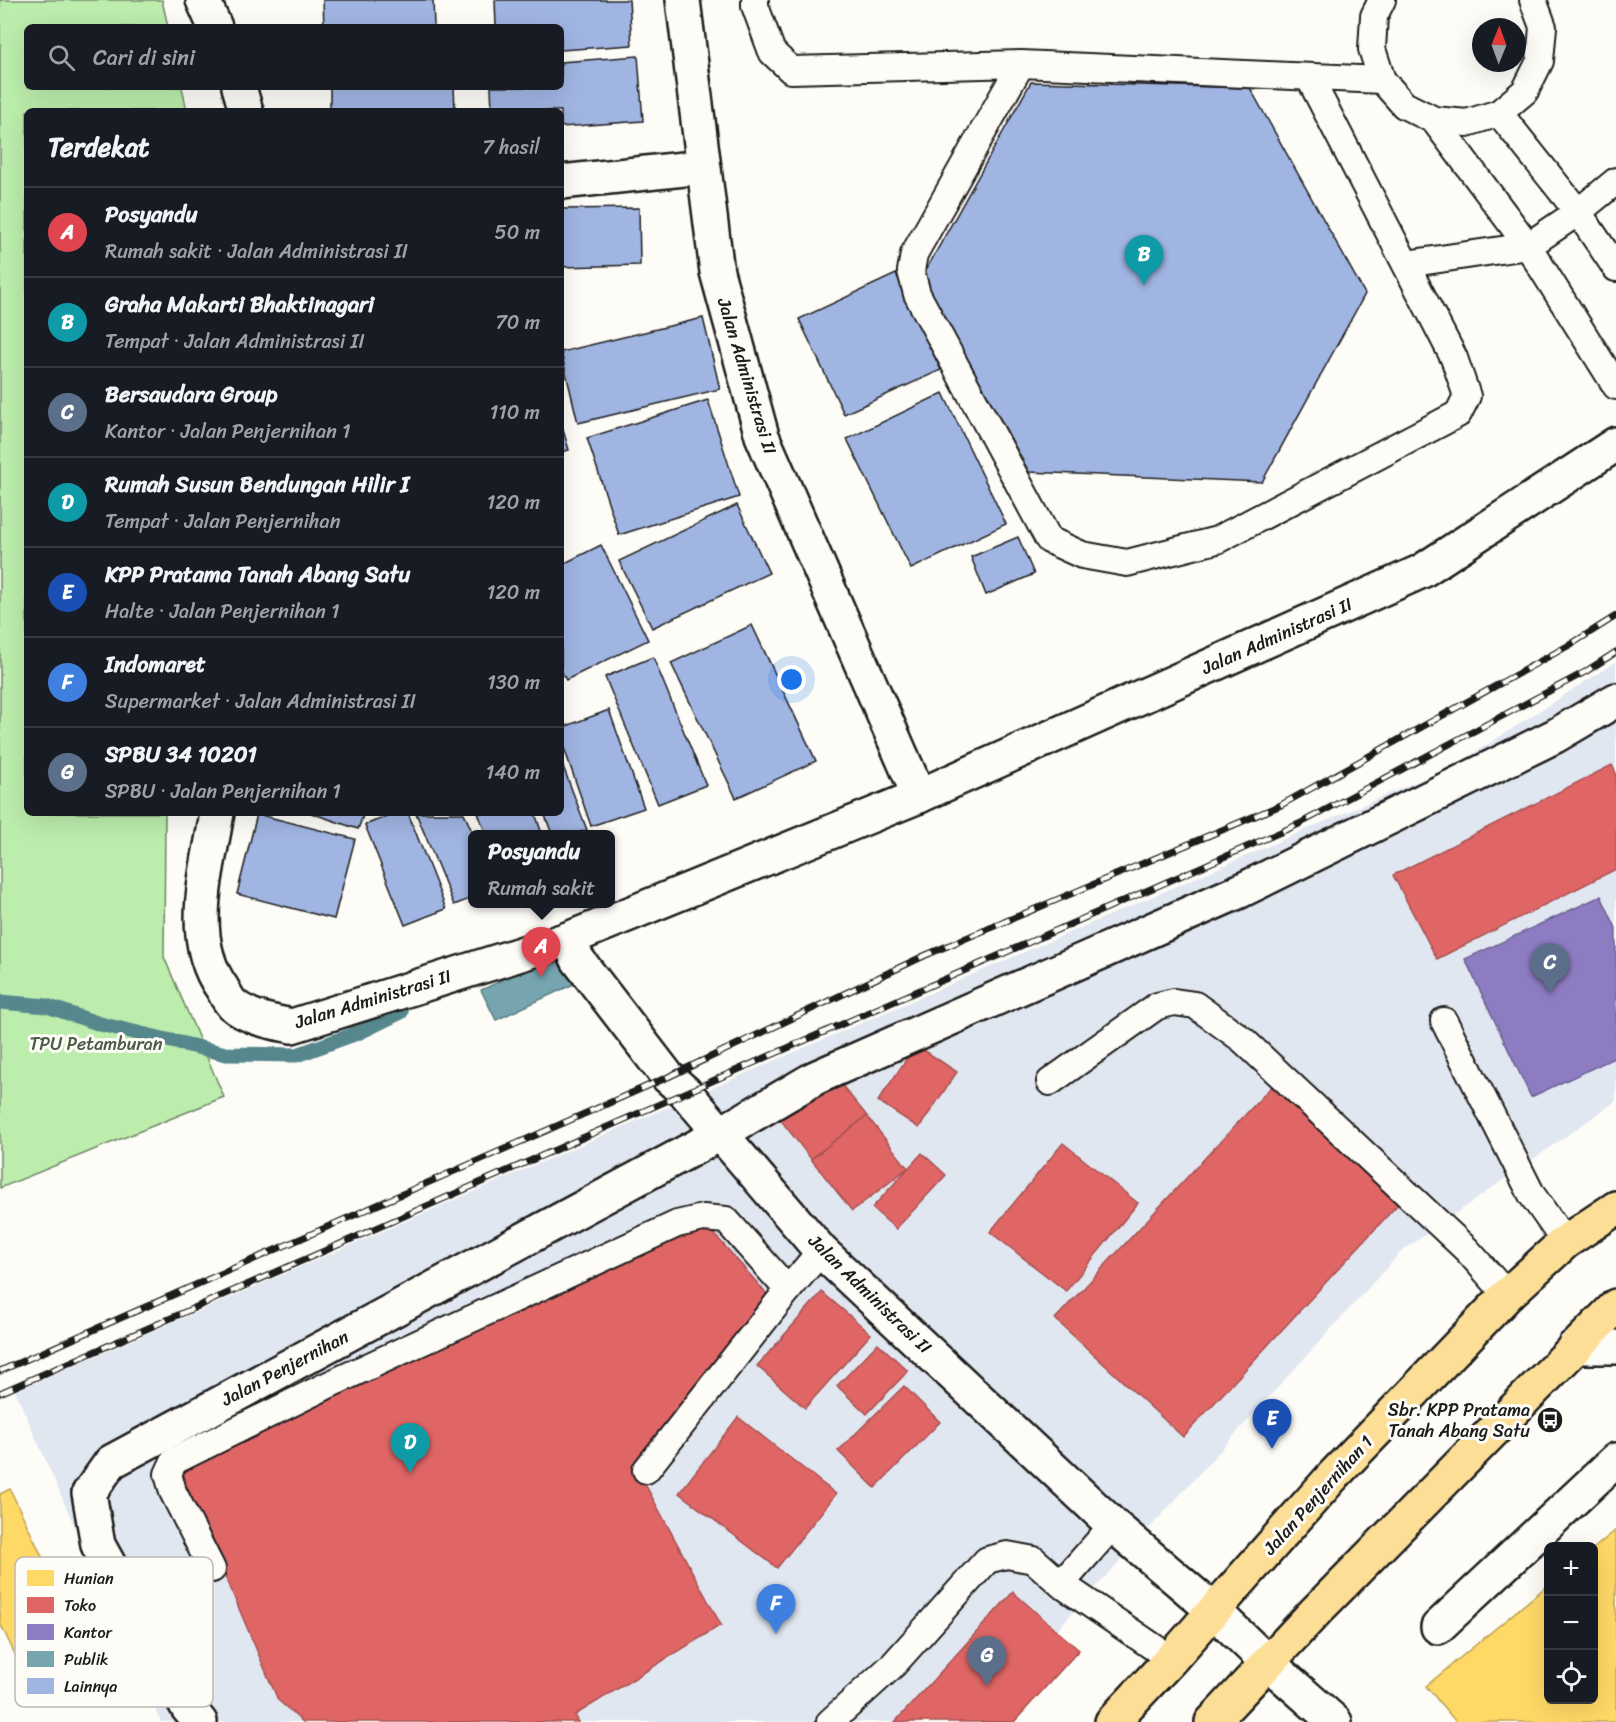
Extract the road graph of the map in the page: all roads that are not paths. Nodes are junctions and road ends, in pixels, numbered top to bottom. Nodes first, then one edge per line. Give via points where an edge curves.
1 (203, 0) edge
2 (683, 0) edge
3 (755, 0) edge
4 (1382, 0) edge
5 (1533, 0) edge
6 (214, 24) edge
7 (1022, 64) junction
8 (1308, 77) junction
9 (1382, 80) junction
10 (240, 90) edge
11 (245, 108) edge
12 (1499, 113) junction
13 (1434, 120) junction
14 (703, 166) junction
15 (1616, 181) edge
16 (564, 182) edge
17 (1578, 212) junction
18 (1528, 246) junction
19 (1406, 264) junction
20 (1616, 268) edge
21 (1616, 386) edge
22 (1616, 444) edge
23 (1616, 700) edge
24 (919, 796) junction
25 (216, 816) edge
26 (568, 939) junction
27 (1444, 1021) dead end
28 (1050, 1082) dead end
29 (720, 1134) junction
30 (1616, 1208) edge
31 (1565, 1242) junction
32 (821, 1251) junction
33 (788, 1290) junction
34 (1507, 1295) junction
35 (1616, 1305) edge
36 (1574, 1347) junction
37 (1616, 1347) edge
38 (1616, 1460) edge
39 (646, 1470) dead end
40 (1113, 1525) junction
41 (105, 1557) edge
42 (206, 1557) edge
43 (1061, 1584) junction
44 (1214, 1611) junction
45 (1437, 1627) dead end
46 (1171, 1659) junction
47 (1268, 1663) junction
48 (187, 1707) edge
49 (200, 1722) edge
50 (830, 1722) edge
51 (1112, 1722) edge
52 (1212, 1722) edge
53 (1335, 1722) edge

1 - 6 street
2 - 14 street, Jalan Administrasi II
3 - 7 lane via 772,52 791,70
4 - 9 lane via 1374,16 1372,49
5 - 12 lane via 1543,27 1540,61 1525,91
7 - 8 lane
7 - 19 lane via 914,254 911,271 917,294 1049,540 1082,555 1127,563 1217,540 1458,414 1467,396 1464,386
8 - 9 lane
8 - 19 lane
9 - 13 lane via 1404,105
10 - 11 street
12 - 13 lane via 1467,123
12 - 17 lane
13 - 18 lane
14 - 16 street
14 - 24 street, Jalan Administrasi II via 717,272 762,436
15 - 17 lane
17 - 18 lane
17 - 20 lane
18 - 19 lane
18 - 21 lane
22 - 24 street, Jalan Administrasi II via 1422,571
23 - 29 street, Jalan Penjernihan via 1555,736 1240,891 815,1078
24 - 26 street, Jalan Administrasi II
25 - 26 street, Jalan Administrasi II via 202,903 202,938 214,978 232,1004 259,1019 292,1026
26 - 29 street, Jalan Administrasi II via 578,960 668,1077
27 - 31 lane via 1532,1196
28 - 34 lane via 1157,1006 1174,1002 1195,1005 1243,1040 1467,1250
29 - 32 street, Jalan Administrasi II
29 - 41 street, Jalan Penjernihan via 111,1462 89,1493 98,1545
30 - 31 main road, Jalan Penjernihan 1
31 - 34 main road, Jalan Penjernihan 1
32 - 33 lane
32 - 40 street, Jalan Administrasi II
33 - 39 lane
33 - 42 lane via 726,1220 703,1218 678,1224 174,1461 168,1474 173,1492
34 - 44 main road, Jalan Penjernihan 1 via 1332,1477
35 - 36 main road
36 - 37 street
36 - 47 main road
38 - 45 street
40 - 43 lane
40 - 44 street, Jalan Administrasi II
43 - 46 lane
43 - 50 lane via 1034,1560 1007,1555 987,1560 893,1665
44 - 46 main road, Jalan Penjernihan 1
44 - 47 street, Jalan Administrasi II
46 - 51 main road, Jalan Penjernihan 1
47 - 52 main road
47 - 53 street, Jalan Administrasi II
48 - 49 street, Jalan Penjernihan

